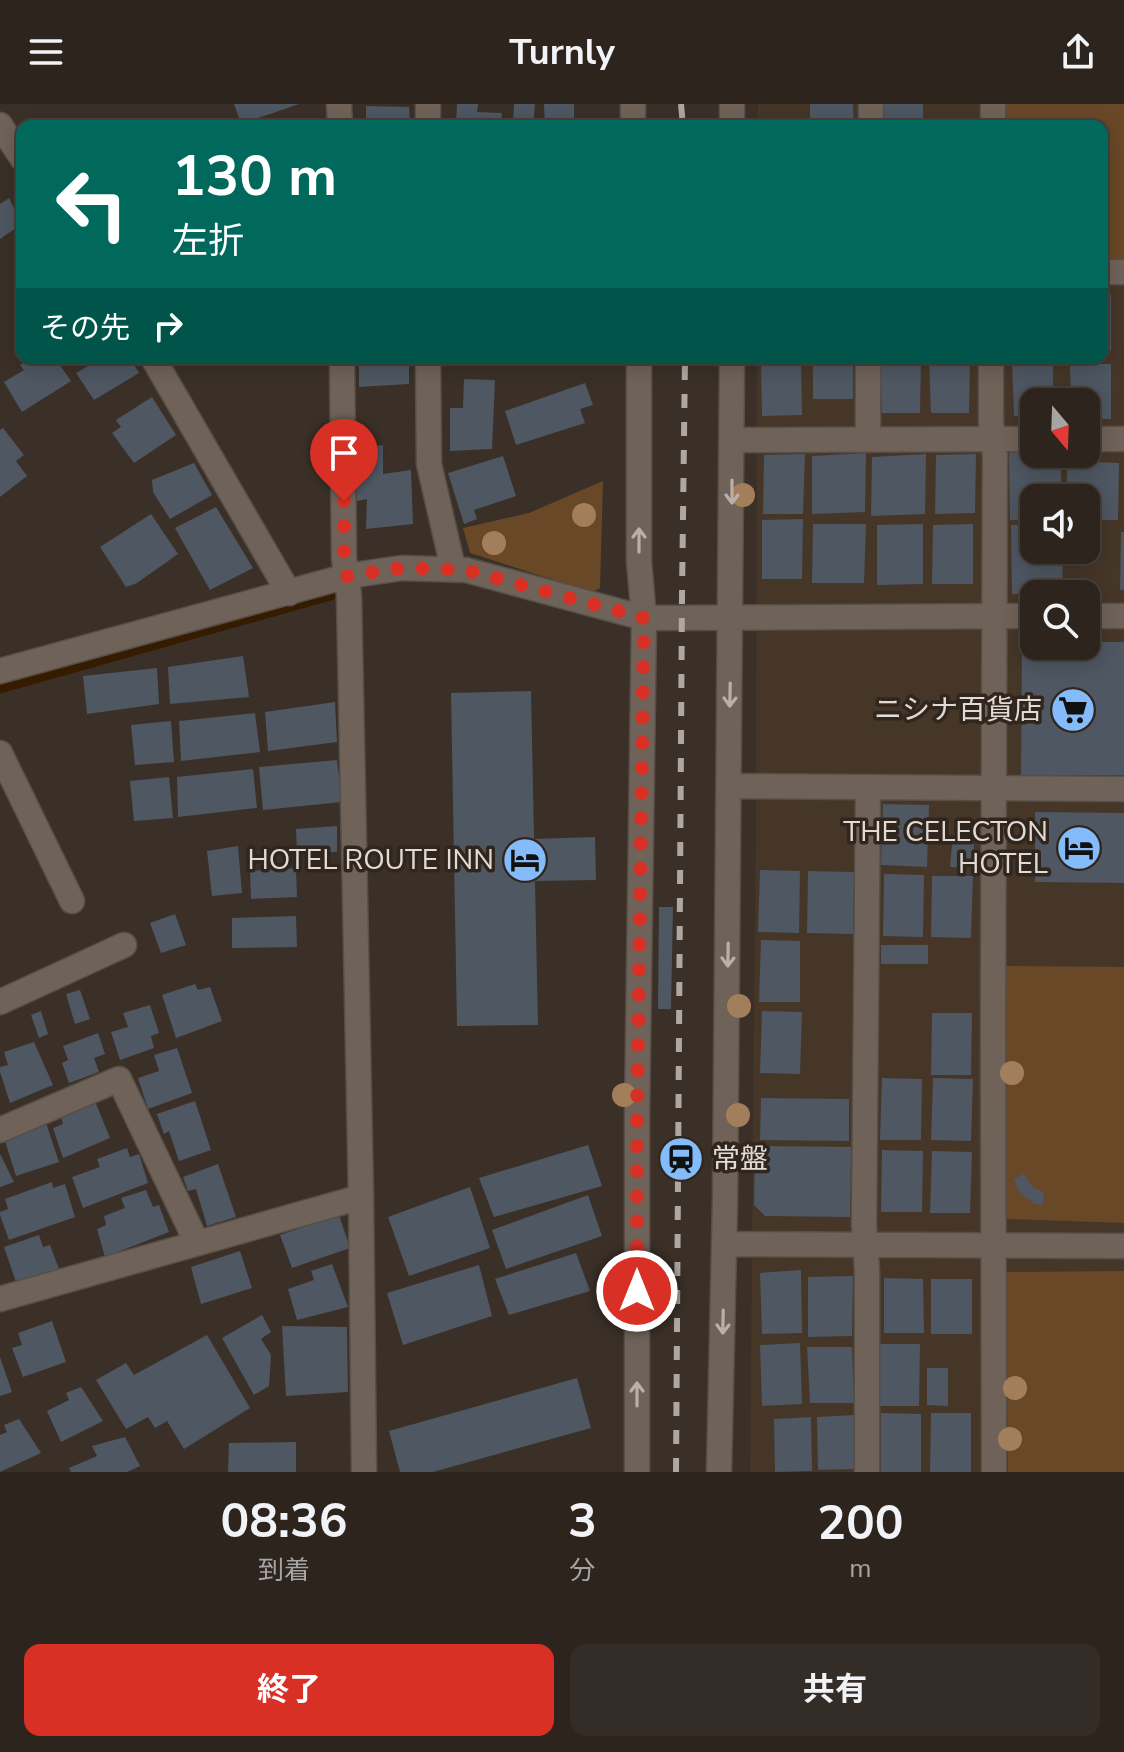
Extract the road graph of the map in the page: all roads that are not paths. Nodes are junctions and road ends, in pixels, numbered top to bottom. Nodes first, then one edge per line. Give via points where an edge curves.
1 (0, 125) edge
2 (16, 149) edge
3 (156, 364) edge
4 (342, 364) edge
5 (428, 364) edge
6 (639, 364) edge
7 (732, 364) edge
8 (868, 364) edge
9 (991, 364) edge
10 (868, 438) junction
11 (993, 439) junction
12 (1020, 439) edge
13 (1100, 439) edge
14 (1124, 439) edge
15 (733, 440) junction
16 (453, 568) junction
17 (347, 576) junction
18 (289, 593) junction
19 (994, 616) junction
20 (1020, 616) edge
21 (1100, 616) edge
22 (1124, 616) edge
23 (731, 617) junction
24 (644, 618) junction
25 (0, 671) edge
26 (0, 753) edge
27 (729, 786) junction
28 (868, 787) junction
29 (993, 788) junction
30 (1124, 789) edge
31 (72, 901) dead end
32 (124, 945) dead end
33 (0, 1002) edge
34 (0, 1130) edge
35 (361, 1197) junction
36 (197, 1243) junction
37 (724, 1244) junction
38 (865, 1245) junction
39 (993, 1246) junction
40 (1124, 1246) edge
41 (0, 1299) edge
42 (364, 1472) edge
43 (637, 1472) edge
44 (719, 1472) edge
45 (867, 1472) edge
46 (994, 1472) edge

1 - 2 street
3 - 18 street
4 - 17 street
5 - 16 street via 429,464
24 -> 6 street
7 - 15 street
8 - 10 street
9 - 11 street
10 - 11 street
10 - 15 street
11 - 12 street
11 - 19 street
13 - 14 street
15 -> 23 street
16 - 17 street
16 - 24 street
17 - 18 street
17 - 35 street
18 - 25 street
19 - 20 street
19 - 23 street
19 - 29 street
21 - 22 street
23 - 24 street
23 -> 27 street
43 -> 24 street
26 - 31 street
27 - 28 street
27 -> 37 street
28 - 29 street
28 - 38 street
29 - 30 street
29 - 39 street
32 - 33 street
34 - 36 street via 119,1079
35 - 36 street
35 - 42 street
36 - 41 street
37 - 38 street
37 -> 44 street
38 - 39 street
38 - 45 street
39 - 40 street
39 - 46 street

